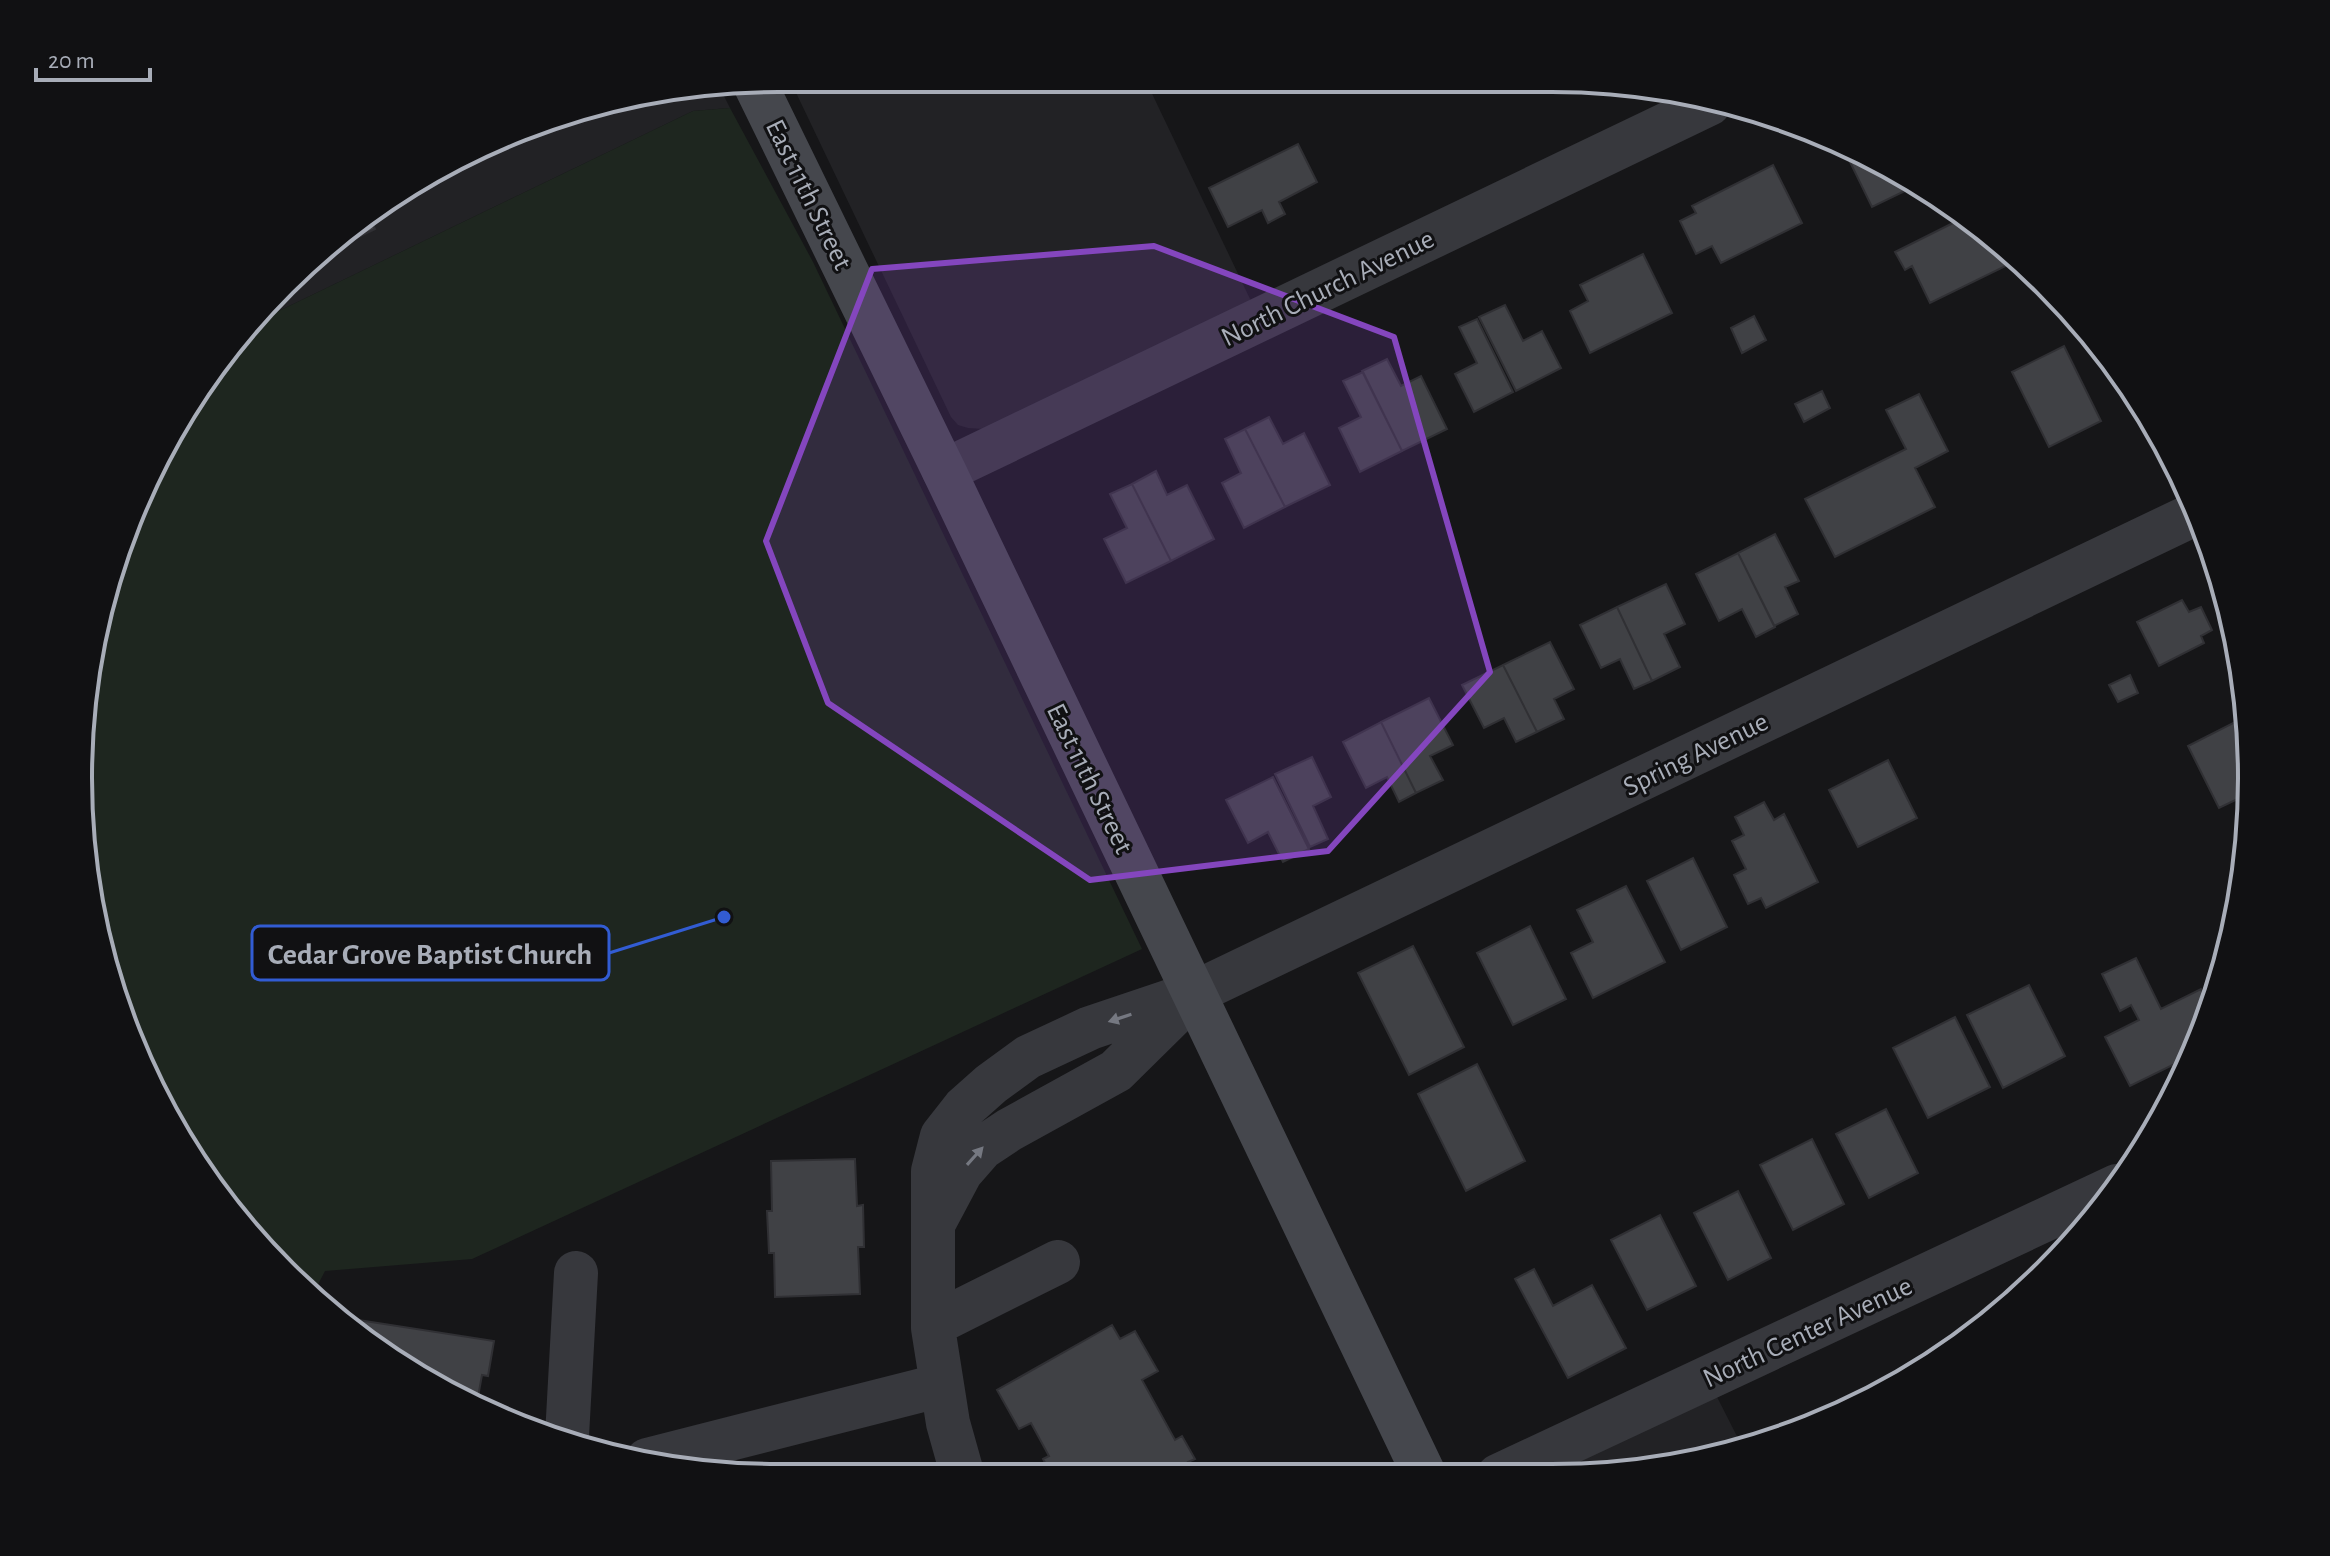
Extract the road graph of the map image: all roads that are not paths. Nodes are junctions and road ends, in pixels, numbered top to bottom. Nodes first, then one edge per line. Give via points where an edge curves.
1 (759, 92) edge
2 (1700, 108) edge
3 (944, 471) junction
4 (2187, 518) edge
5 (1194, 993) junction
6 (2096, 1196) edge
7 (1058, 1262) dead end
8 (576, 1273) dead end
9 (934, 1324) junction
10 (942, 1385) junction
11 (567, 1431) edge
12 (668, 1455) edge
13 (959, 1464) edge
14 (1419, 1464) edge
15 (1524, 1464) edge

1 - 3 main road, East 11th Street
2 - 3 street, North Church Avenue
3 - 5 main road, East 11th Street
4 - 5 street, Spring Avenue
5 - 9 street, Spring Avenue via 1090,1028 1028,1057 964,1108 942,1136 933,1171
5 - 14 main road, East 11th Street
6 - 15 street, North Center Avenue
7 - 9 street
8 - 11 street
9 - 10 street, Spring Avenue
10 - 12 street
10 - 13 street, Spring Avenue

